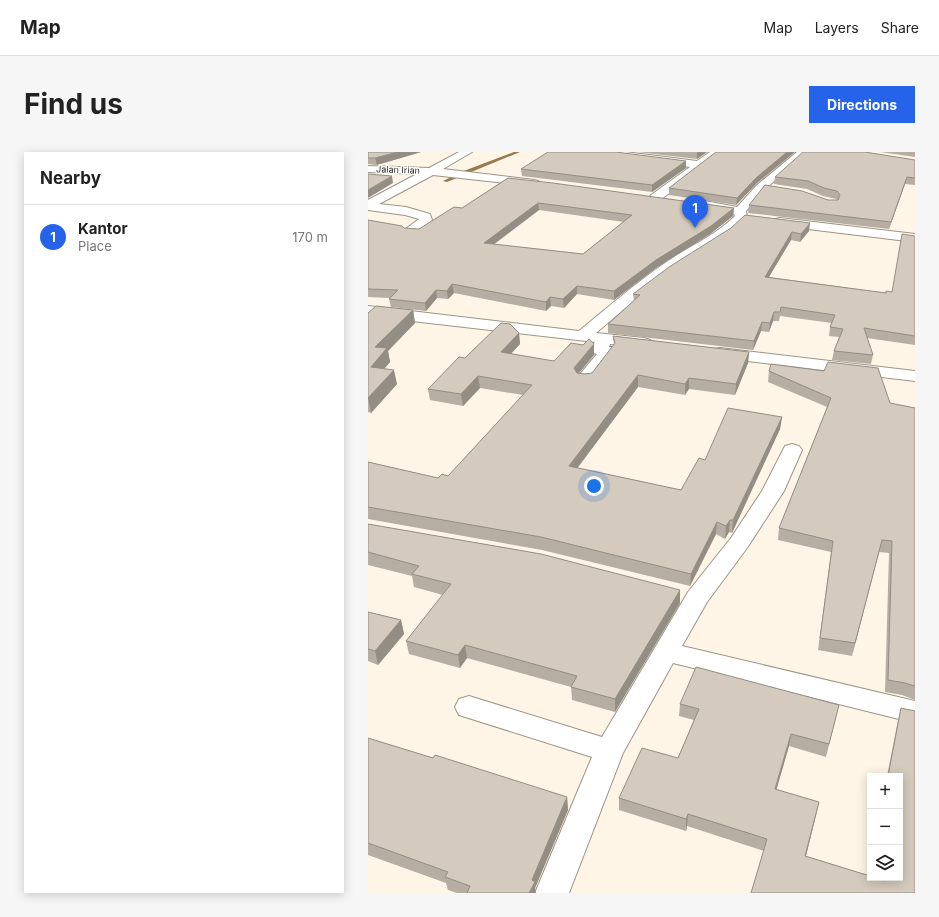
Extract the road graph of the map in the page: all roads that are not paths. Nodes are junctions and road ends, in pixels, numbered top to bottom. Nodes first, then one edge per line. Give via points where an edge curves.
1 (467, 152) edge
2 (600, 152) edge
3 (717, 152) edge
4 (803, 152) edge
5 (700, 165) junction
6 (368, 169) edge
7 (428, 171) junction
8 (548, 185) edge
9 (761, 187) junction
10 (776, 189) edge
11 (640, 196) edge
12 (655, 198) junction
13 (671, 200) edge
14 (694, 204) edge
15 (368, 205) edge
16 (740, 214) junction
17 (410, 231) edge
18 (915, 238) edge
19 (368, 311) edge
20 (582, 336) junction
21 (605, 339) junction
22 (659, 345) edge
23 (706, 351) edge
24 (915, 376) edge
25 (585, 379) edge
26 (792, 450) dead end
27 (666, 652) junction
28 (469, 707) dead end
29 (915, 712) edge
30 (609, 751) junction
31 (552, 893) edge

1 - 7 street
2 - 5 street
3 - 5 street
4 - 9 street
5 - 12 street
6 - 7 street, Jalan Irian
7 - 8 street, Jalan Irian
7 - 15 street
9 - 10 street
9 - 16 street
11 - 12 street
12 - 13 street
14 - 16 street
15 - 17 street via 426,217 426,220
16 - 18 street via 760,220
16 - 20 street via 732,226 685,255
19 - 20 street
20 - 21 street
21 - 22 street
21 - 25 street via 600,349 606,353
23 - 24 street
26 - 27 street via 773,491 739,543 686,595
27 - 29 street
27 - 30 street
28 - 30 street
30 - 31 street

